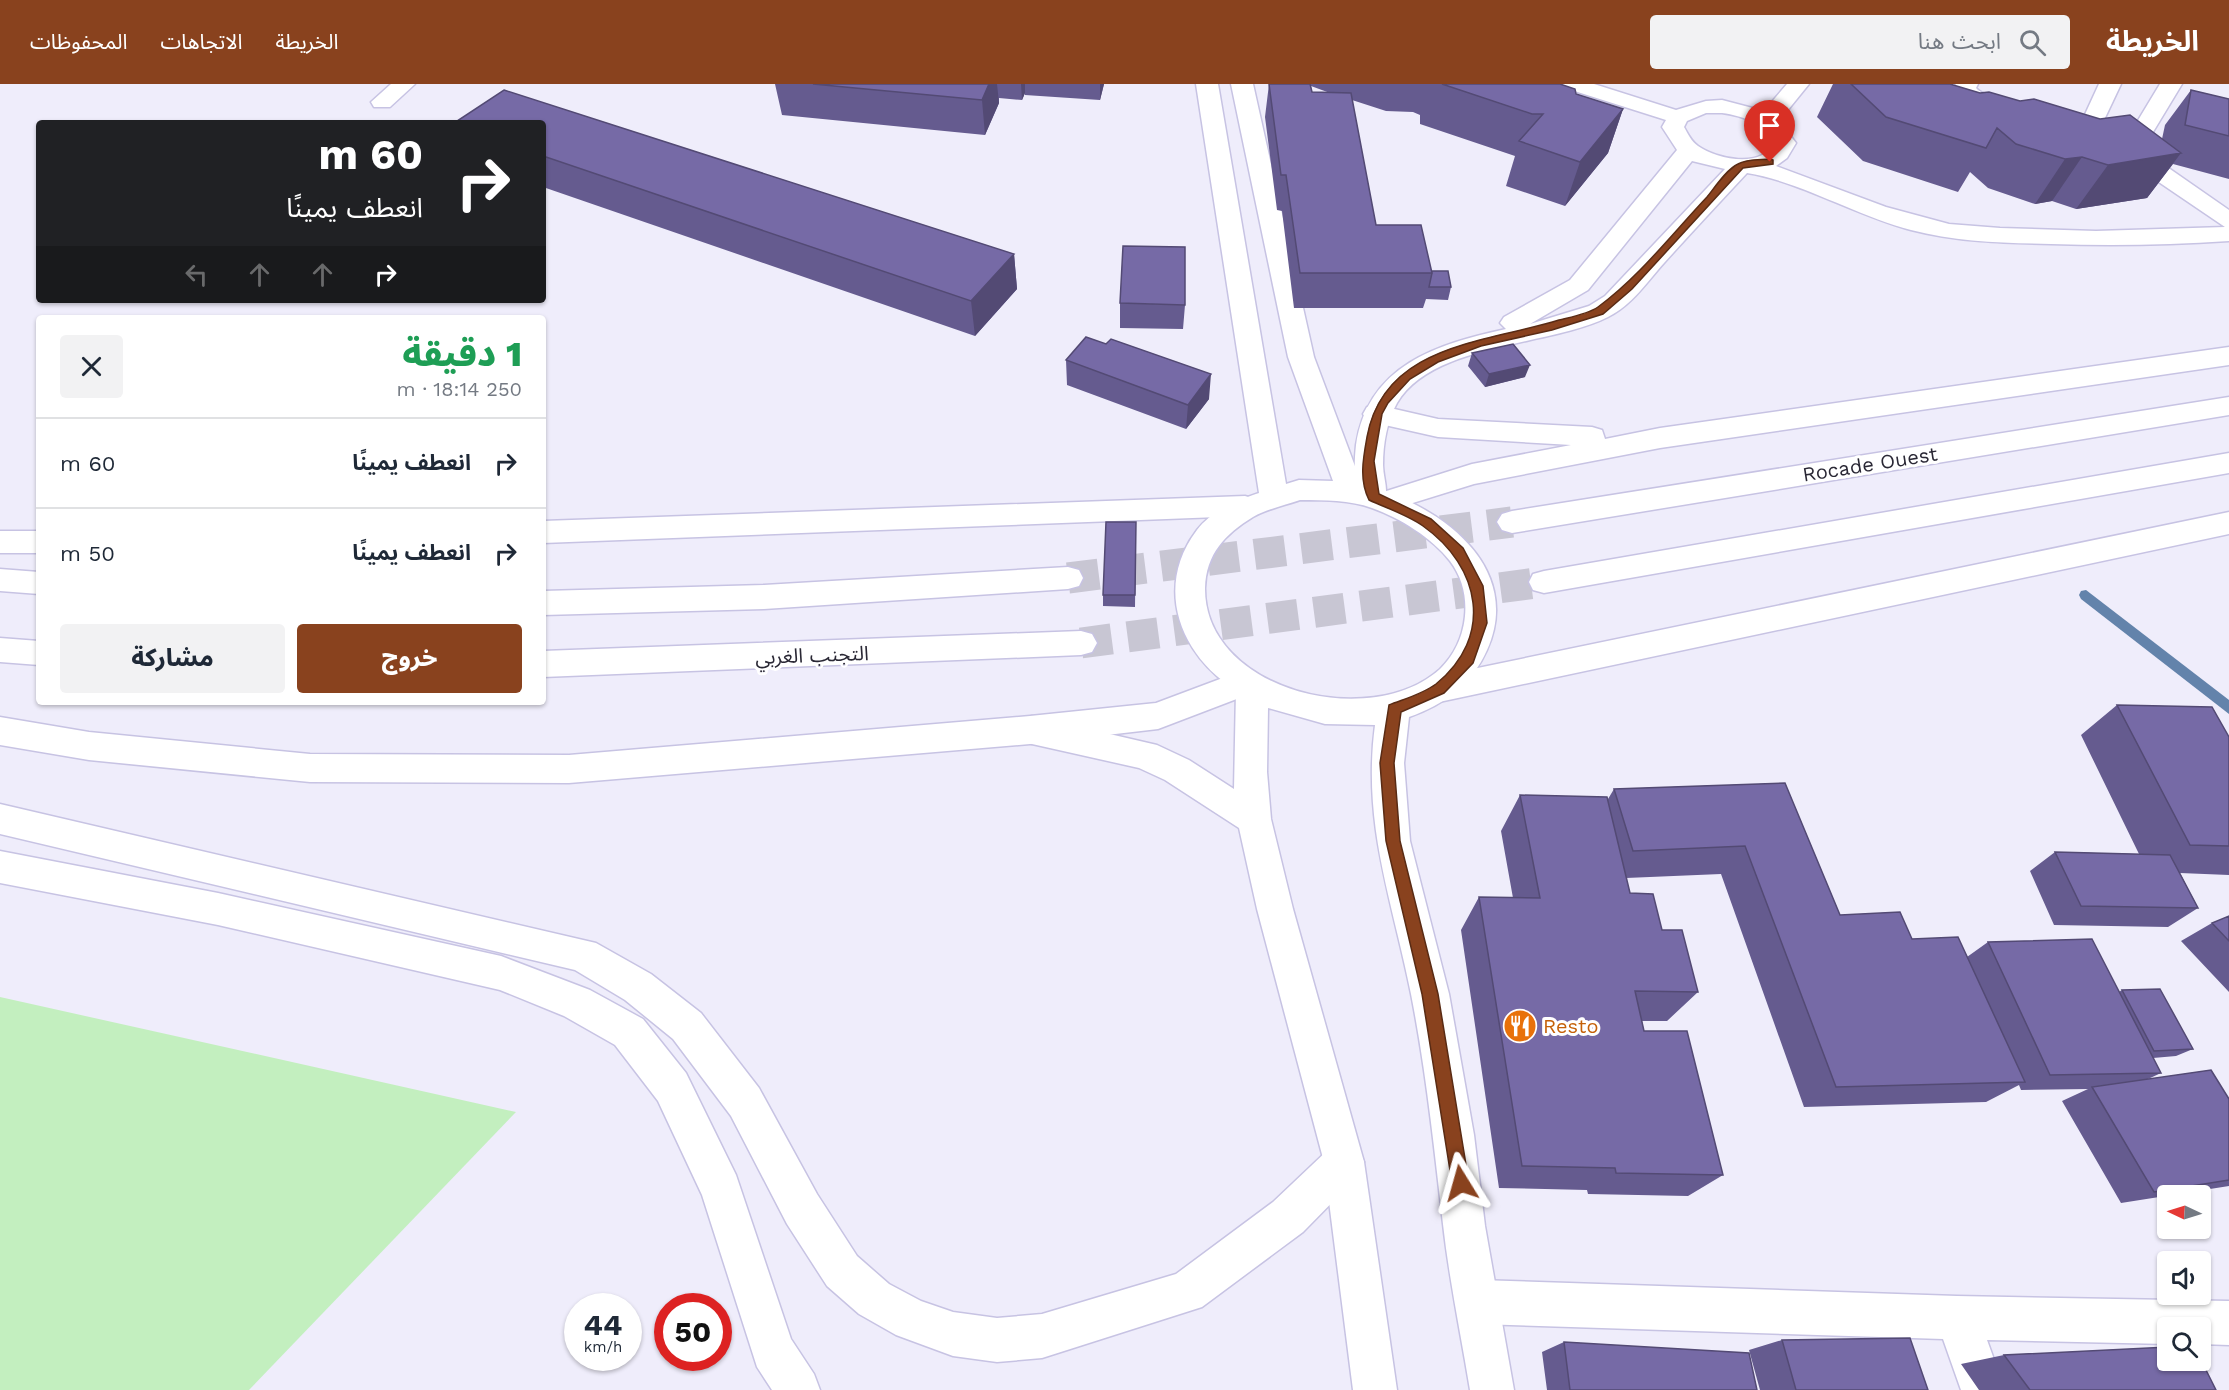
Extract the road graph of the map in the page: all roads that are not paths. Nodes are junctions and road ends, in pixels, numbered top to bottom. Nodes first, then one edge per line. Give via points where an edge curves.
1 (404, 84) edge
2 (1207, 84) edge
3 (1242, 84) edge
4 (1572, 84) edge
5 (1798, 84) edge
6 (1967, 84) edge
7 (2110, 84) edge
8 (2171, 84) edge
9 (382, 102) dead end
10 (2021, 114) edge
11 (1677, 117) junction
12 (1768, 120) junction
13 (2065, 127) edge
14 (2113, 141) junction
15 (1689, 150) junction
16 (1798, 154) junction
17 (1746, 166) junction
18 (2229, 221) edge
19 (2229, 234) edge
20 (2007, 236) junction
21 (1478, 343) junction
22 (2229, 356) edge
23 (2229, 406) edge
24 (1377, 414) junction
25 (1660, 438) junction
26 (2229, 463) edge
27 (1274, 495) junction
28 (1370, 497) junction
29 (1245, 506) junction
30 (1512, 522) tunnel mouth
31 (2229, 523) edge
32 (546, 532) edge
33 (0, 542) edge
34 (36, 542) edge
35 (1068, 578) tunnel mouth
36 (0, 580) edge
37 (1544, 582) tunnel mouth
38 (36, 583) edge
39 (546, 603) edge
40 (1081, 643) tunnel mouth
41 (0, 650) edge
42 (36, 653) edge
43 (546, 664) edge
44 (1248, 686) junction
45 (1439, 689) junction
46 (1394, 709) junction
47 (1030, 730) junction
48 (0, 731) edge
49 (0, 819) edge
50 (1254, 819) junction
51 (0, 867) edge
52 (1344, 1162) junction
53 (1478, 1302) junction
54 (1957, 1318) junction
55 (2229, 1323) edge
56 (798, 1390) edge
57 (1375, 1390) edge
58 (1492, 1390) edge
59 (1983, 1390) edge

1 - 9 main road
2 - 27 main road
3 - 28 main road via 1301,357
4 - 11 main road
5 - 12 main road
6 - 10 main road via 1969,95 1977,101
7 - 14 main road
8 - 14 main road via 2142,132
11 - 12 main road via 1698,107 1734,99
11 - 15 main road via 1673,127 1677,139
12 - 16 main road
13 - 14 main road
14 - 18 main road
15 - 17 main road via 1713,161
15 - 21 main road via 1579,285
16 - 17 main road via 1782,154
16 - 20 main road via 1850,186
17 - 20 main road via 1916,224
17 - 21 main road via 1629,287 1599,312
19 - 20 main road via 2130,238
21 - 24 main road via 1434,359 1407,376 1383,401
22 - 25 main road
23 - 30 main road, Rocade Ouest
24 - 25 main road via 1462,430
24 - 28 main road via 1368,461
25 - 28 main road
26 - 37 main road
27 - 28 main road via 1299,490
27 - 29 main road
28 - 45 main road via 1427,522 1458,551 1477,586 1481,623 1468,659
29 - 32 main road
29 - 44 main road via 1216,527 1195,555 1188,587 1193,621 1212,655
31 - 45 main road
33 - 34 main road
35 - 39 main road via 764,597
36 - 38 main road
40 - 43 main road, التجنب الغربي
41 - 42 main road
44 - 46 main road via 1307,709 1346,714
44 - 47 main road via 1158,716
44 - 50 main road
45 - 46 main road
46 - 53 main road via 1387,763 1393,841 1430,994
47 - 48 main road via 569,769 310,768 89,746
47 - 50 main road via 1145,754
49 - 52 main road via 583,955 638,987 687,1026 746,1102 802,1209 842,1271 874,1299 902,1315 954,1334 997,1340 1042,1336 1187,1292 1288,1217
50 - 52 main road
51 - 56 main road via 218,909 501,973 577,1003 629,1032 672,1087 721,1190 773,1351
52 - 57 main road
53 - 54 main road
53 - 58 main road
54 - 55 main road
54 - 59 main road

